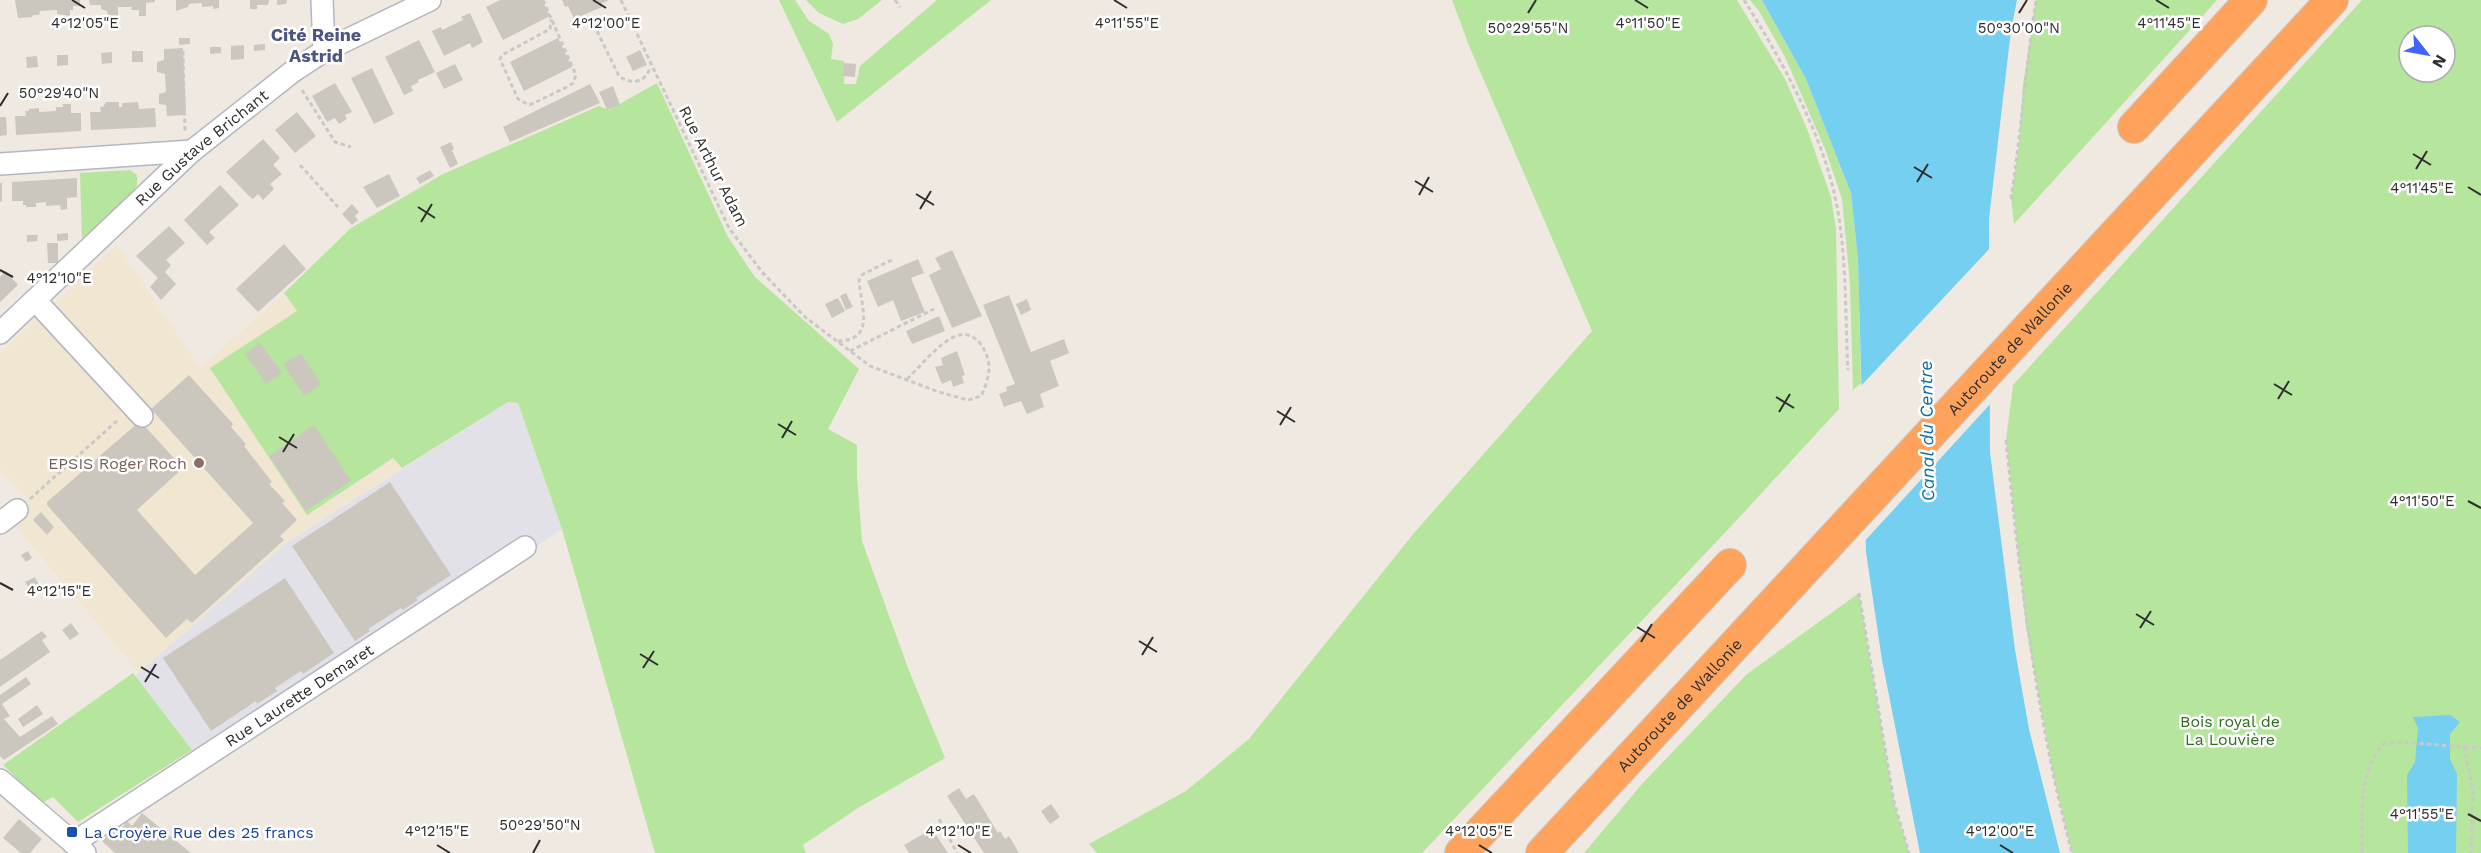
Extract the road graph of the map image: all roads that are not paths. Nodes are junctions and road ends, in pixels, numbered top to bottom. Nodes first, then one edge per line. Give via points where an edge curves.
1 (322, 0) edge
2 (430, 0) edge
3 (2251, 0) edge
4 (2332, 0) edge
5 (324, 51) junction
6 (2134, 127) dead end
7 (189, 151) junction
8 (0, 164) edge
9 (35, 300) junction
10 (0, 333) edge
11 (138, 411) road end
12 (17, 510) road end
13 (0, 523) edge
14 (525, 547) dead end
15 (1730, 565) dead end
16 (0, 780) edge
17 (79, 848) edge
18 (1461, 853) edge
19 (1542, 853) edge

1 - 5 street
2 - 5 street, Rue Gustave Brichant
3 - 6 highway
4 - 19 highway, Autoroute de Wallonie
5 - 7 street, Rue Gustave Brichant
7 - 8 street
7 - 9 street, Rue Gustave Brichant
9 - 10 street, Rue Gustave Brichant
9 - 11 street
12 - 13 street
14 - 17 street, Rue Laurette Demaret
15 - 18 highway
16 - 17 street

